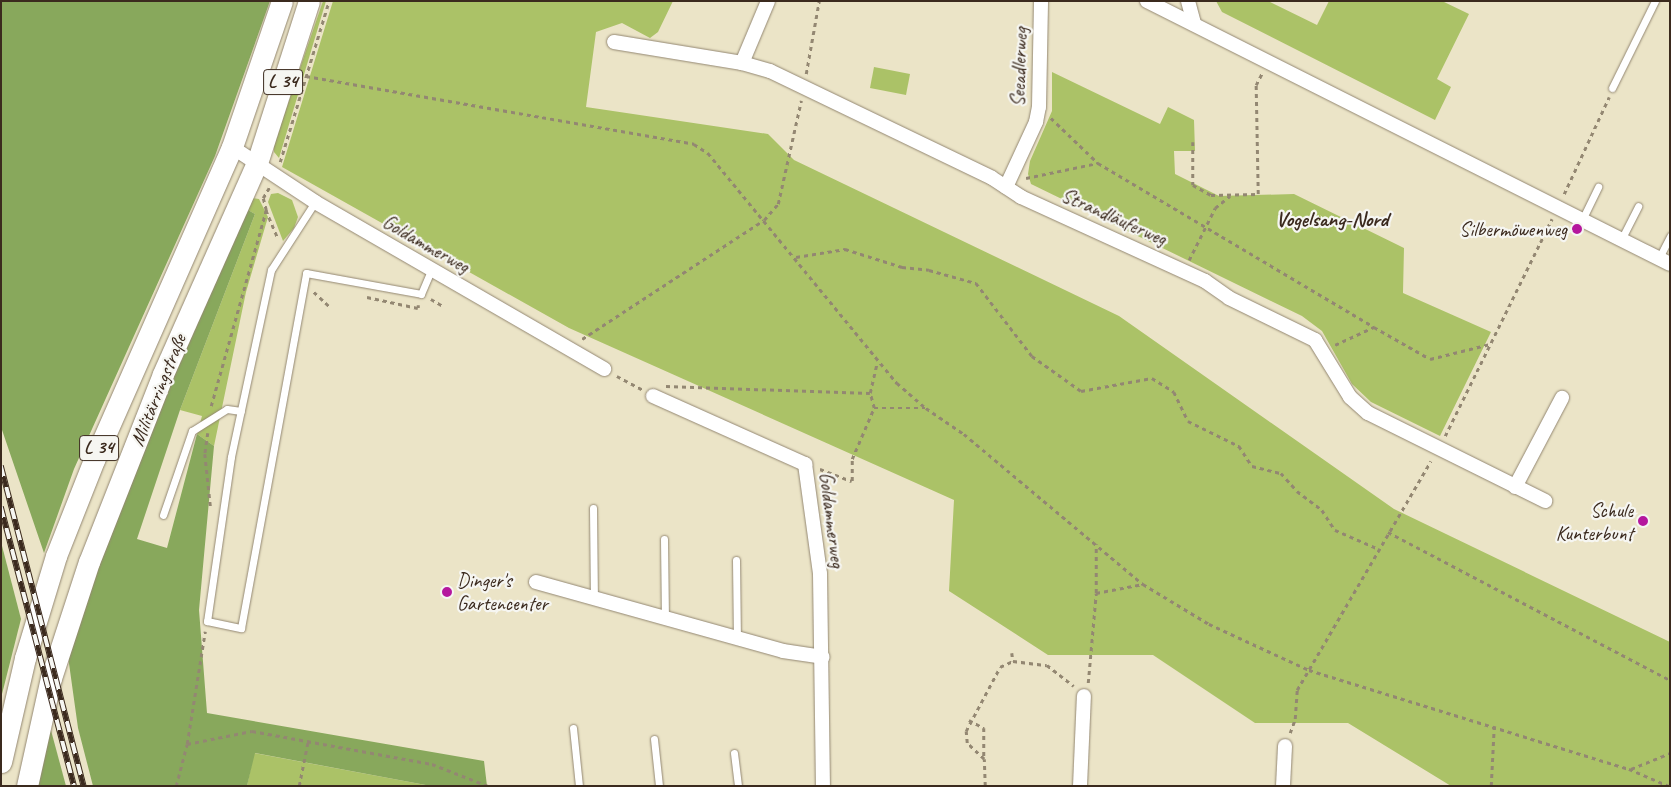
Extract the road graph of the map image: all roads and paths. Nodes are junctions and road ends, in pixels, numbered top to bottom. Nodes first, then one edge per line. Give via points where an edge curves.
1 (282, 1) edge
2 (309, 1) edge
3 (329, 1) edge
4 (768, 1) edge
5 (819, 1) edge
6 (1041, 1) edge
7 (1188, 1) edge
8 (1655, 1) edge
9 (1156, 3) edge
10 (1194, 24) junction
11 (614, 42) dead end
12 (1267, 62) junction
13 (742, 63) junction
14 (306, 76) junction
15 (803, 88) junction
16 (1612, 88) joint
17 (1039, 107) junction
18 (1193, 142) dead end
19 (232, 147) junction
20 (283, 154) dead end
21 (257, 163) junction
22 (1098, 163) junction
23 (1007, 184) junction
24 (1598, 187) dead end
25 (1231, 195) junction
26 (315, 202) junction
27 (1638, 206) dead end
28 (1558, 208) junction
29 (266, 210) dead end
30 (764, 220) junction
31 (1582, 220) junction
32 (1206, 226) junction
33 (1670, 236) edge
34 (1621, 240) junction
35 (283, 252) junction
36 (795, 258) junction
37 (1664, 261) edge
38 (431, 270) junction
39 (1184, 271) junction
40 (314, 284) dead end
41 (421, 294) junction
42 (361, 295) dead end
43 (329, 306) dead end
44 (443, 306) dead end
45 (1374, 327) junction
46 (1490, 344) junction
47 (569, 349) junction
48 (1322, 351) junction
49 (877, 362) junction
50 (604, 369) joint
51 (870, 393) junction
52 (653, 396) junction
53 (1562, 398) dead end
54 (874, 408) junction
55 (926, 408) junction
56 (241, 410) junction
57 (1439, 448) junction
58 (805, 464) junction
59 (1515, 487) junction
60 (1545, 501) dead end
61 (593, 508) dead end
62 (163, 515) dead end
63 (1388, 532) junction
64 (664, 538) dead end
65 (1096, 543) junction
66 (1378, 549) junction
67 (736, 560) dead end
68 (536, 582) dead end
69 (1143, 584) junction
70 (1096, 593) junction
71 (594, 598) junction
72 (665, 618) junction
73 (737, 638) junction
74 (1012, 654) dead end
75 (823, 657) junction
76 (1013, 661) junction
77 (1309, 670) junction
78 (1670, 680) edge
79 (1084, 696) junction
80 (969, 720) junction
81 (1494, 726) junction
82 (573, 728) dead end
83 (654, 739) dead end
84 (308, 740) junction
85 (1285, 746) joint
86 (734, 753) dead end
87 (1670, 753) edge
88 (984, 758) junction
89 (1, 762) edge
90 (1630, 769) junction
91 (475, 784) edge
92 (27, 786) edge
93 (176, 786) edge
94 (300, 786) edge
95 (488, 786) edge
96 (579, 786) edge
97 (660, 786) edge
98 (738, 786) edge
99 (823, 786) edge
100 (985, 786) edge
101 (1080, 786) edge
102 (1283, 786) edge
103 (1492, 786) edge
104 (1669, 786) edge

1 - 19 main road, Militärringstraße / L 34
2 - 21 main road, Militärringstraße / L 34
3 - 14 path
4 - 13 street
5 - 15 path
6 - 17 street, Seeadlerweg
7 - 10 street
8 - 16 lane
9 - 10 street
10 - 12 street
11 - 13 street, Strandläuferweg
12 - 25 path via 1256,85 1258,194
12 - 28 street
13 - 15 street, Strandläuferweg via 770,71
14 - 20 path
14 - 30 path via 694,144 708,153
15 - 23 street, Strandläuferweg
15 - 30 path via 778,204
16 - 28 path via 1608,103
17 - 22 path
17 - 23 street, Seeadlerweg via 1036,122
18 - 25 path via 1193,186 1211,195
19 - 21 street, Goldammerweg
19 - 89 main road, Militärringstraße / L 34 via 102,442 56,556 24,658
21 - 26 street, Goldammerweg
21 - 92 main road, Militärringstraße / L 34 via 163,374 89,562 51,678
22 - 23 path
22 - 32 path
23 - 39 street, Strandläuferweg via 1075,222
24 - 31 lane
25 - 32 path via 1215,208
26 - 35 lane
26 - 38 street, Goldammerweg
27 - 34 lane
28 - 31 street
28 - 46 path
29 - 35 path
30 - 36 path
30 - 47 path
31 - 34 street
32 - 39 path
32 - 45 path
33 - 37 lane
34 - 37 street
35 - 56 lane via 271,270
36 - 49 path
36 - 66 path via 845,249 902,267 929,270 976,284 1032,356 1081,391 1152,378 1174,392 1188,421 1239,446 1252,466 1281,473 1297,491 1322,510 1335,530
38 - 41 lane
38 - 47 street, Goldammerweg
39 - 48 street, Strandläuferweg via 1229,298 1315,340
40 - 43 path via 312,290
41 - 42 path via 418,308
41 - 44 path
41 - 56 lane via 306,273 241,628 207,621
45 - 46 path via 1430,360
45 - 48 path
46 - 57 path
47 - 50 street, Goldammerweg
48 - 57 street, Strandläuferweg via 1350,397 1368,413
49 - 51 path
49 - 55 path
50 - 52 path
51 - 52 path via 668,384
51 - 54 path
52 - 58 street, Goldammerweg
53 - 59 street
54 - 55 path
54 - 58 path via 852,458 852,481
55 - 65 path via 964,434
56 - 62 lane via 227,408 192,431
57 - 59 street, Strandläuferweg
57 - 63 path
58 - 75 street, Goldammerweg via 820,574
59 - 60 street, Strandläuferweg
61 - 71 lane
63 - 66 path
63 - 78 path
64 - 72 lane
65 - 69 path
65 - 70 path
66 - 77 path
67 - 73 lane
68 - 71 street
69 - 70 path
69 - 77 path via 1208,624
70 - 79 path via 1092,670
71 - 72 street
72 - 73 street
73 - 75 street via 783,651
74 - 76 path
75 - 99 street, Goldammerweg
76 - 79 path via 1047,664 1063,674
76 - 80 path via 1000,667
77 - 81 path
77 - 85 path via 1297,690 1295,719
79 - 101 street
80 - 88 path via 966,731 968,743
80 - 88 path via 984,728
81 - 90 path
81 - 103 path
82 - 96 lane
83 - 97 lane
84 - 91 path via 432,764
84 - 93 path via 252,731 187,744
84 - 94 path
85 - 102 street
86 - 98 lane
87 - 90 path
88 - 100 path
90 - 104 path
91 - 95 path

